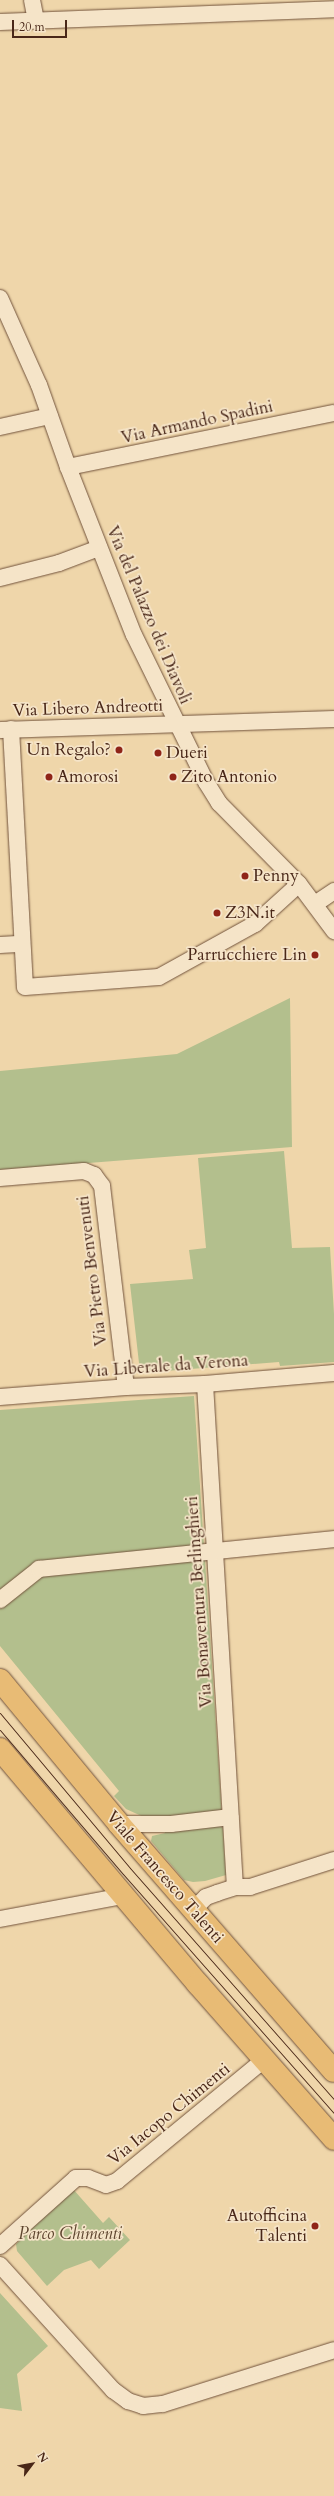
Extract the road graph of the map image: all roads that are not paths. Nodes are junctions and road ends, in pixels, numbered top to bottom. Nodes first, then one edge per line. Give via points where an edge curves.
1 (32, 0) edge
2 (334, 9) edge
3 (36, 20) junction
4 (0, 22) edge
5 (0, 298) edge
6 (334, 413) edge
7 (50, 416) junction
8 (0, 427) edge
9 (68, 468) junction
10 (99, 548) junction
11 (0, 578) edge
12 (334, 719) edge
13 (176, 725) junction
14 (3, 729) edge
15 (299, 884) junction
16 (334, 891) edge
17 (315, 904) junction
18 (334, 931) edge
19 (22, 944) junction
20 (0, 945) edge
21 (0, 1178) edge
22 (334, 1373) edge
23 (205, 1384) junction
24 (126, 1387) junction
25 (0, 1396) edge
26 (334, 1539) edge
27 (214, 1553) junction
28 (0, 1600) edge
29 (0, 1680) edge
30 (0, 1749) edge
31 (231, 1817) junction
32 (119, 1824) junction
33 (334, 1860) edge
34 (235, 1887) junction
35 (123, 1896) junction
36 (193, 1910) junction
37 (0, 1919) edge
38 (264, 2060) junction
39 (334, 2071) edge
40 (334, 2139) edge
41 (0, 2246) edge
42 (0, 2265) edge
43 (334, 2350) edge

1 - 3 street
2 - 3 street
3 - 4 street
5 - 7 street, Via del Palazzo dei Diavoli
6 - 9 street, Via Armando Spadini
7 - 8 street
7 - 9 street, Via del Palazzo dei Diavoli
9 - 10 street, Via del Palazzo dei Diavoli
10 - 11 street via 59,563
10 - 13 street, Via del Palazzo dei Diavoli via 134,635
12 - 13 street, Via Libero Andreotti
13 - 14 street, Via Libero Andreotti
13 - 15 street, Via del Palazzo dei Diavoli via 219,803
14 - 19 street
15 - 17 street, Via del Palazzo dei Diavoli
15 - 19 street via 255,924 159,977 25,987
16 - 17 street
17 - 18 street, Via del Palazzo dei Diavoli
19 - 20 street
21 - 24 street, Via Pietro Benvenuti via 84,1171 94,1175 102,1186
22 - 23 street, Via Liberale da Verona
23 - 24 street, Via Liberale da Verona
23 - 27 street, Via Bonaventura Berlinghieri
24 - 25 street, Via Liberale da Verona
26 - 27 street
27 - 28 street via 39,1569
27 - 31 street, Via Bonaventura Berlinghieri
29 - 32 main road, Viale Francesco Talenti
30 - 35 main road
31 - 32 street via 171,1824
31 - 34 street, Via Bonaventura Berlinghieri
32 - 36 main road, Viale Francesco Talenti
33 - 34 street via 250,1887
34 - 36 street via 210,1895
35 - 37 street
35 - 38 main road
36 - 39 main road, Viale Francesco Talenti
38 - 40 main road
38 - 41 street, Via Iacopo Chimenti via 117,2181 106,2185 88,2178 76,2178
42 - 43 street via 113,2390 128,2401 143,2406 163,2404

